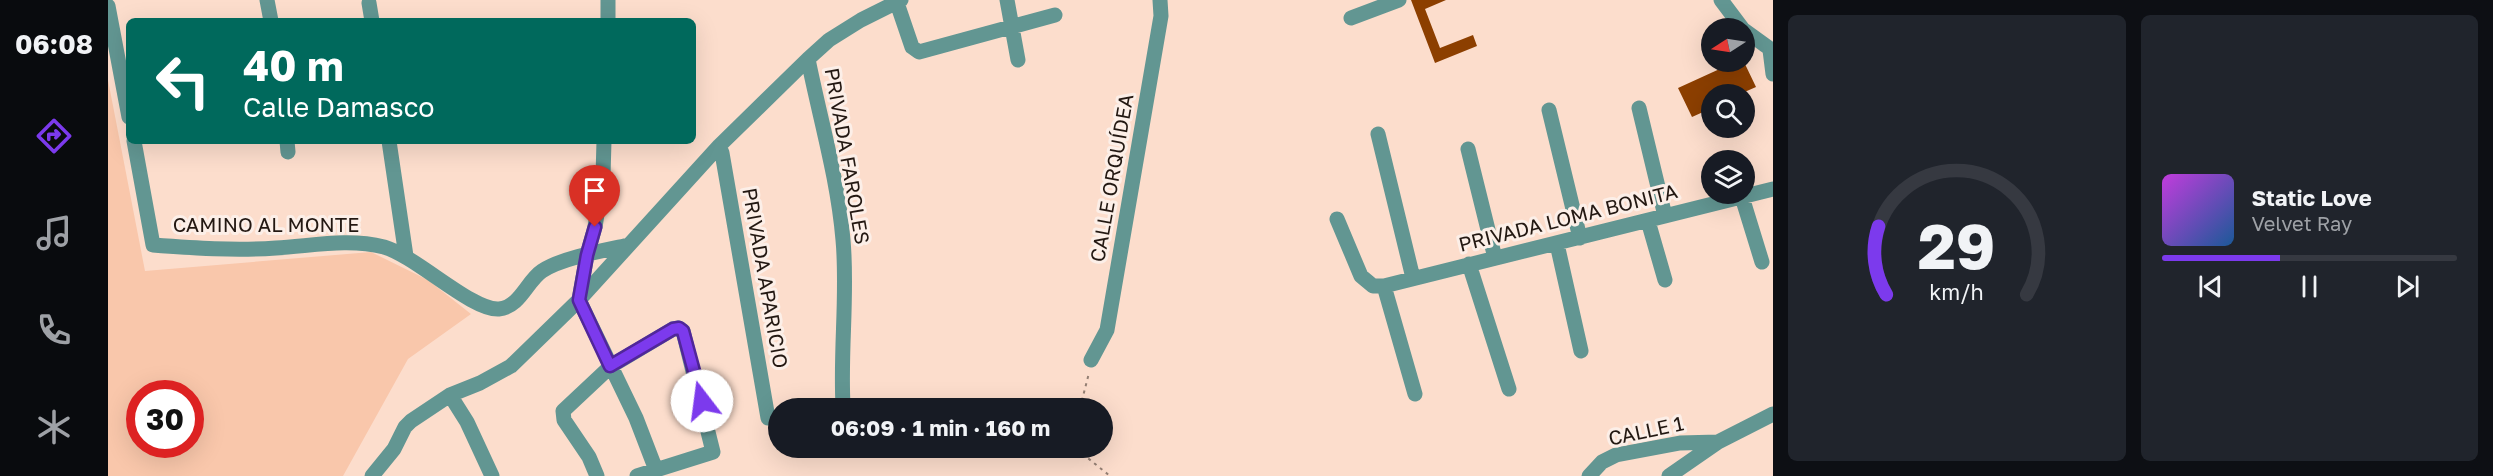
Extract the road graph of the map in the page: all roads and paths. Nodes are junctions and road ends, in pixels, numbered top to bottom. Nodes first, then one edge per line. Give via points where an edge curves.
1 (267, 0) edge
2 (608, 0) edge
3 (1007, 0) edge
4 (1160, 0) edge
5 (1399, 0) edge
6 (1721, 0) edge
7 (899, 1) edge
8 (369, 3) dead end
9 (108, 6) edge
10 (1055, 15) dead end
11 (270, 18) edge
12 (372, 18) edge
13 (608, 18) edge
14 (1351, 18) dead end
15 (1735, 18) edge
16 (1013, 26) junction
17 (1755, 38) edge
18 (1772, 51) edge
19 (808, 59) junction
20 (1018, 60) dead end
21 (1773, 74) edge
22 (126, 101) edge
23 (1639, 108) dead end
24 (1549, 110) dead end
25 (1378, 134) dead end
26 (135, 144) edge
27 (388, 144) edge
28 (604, 144) edge
29 (719, 146) junction
30 (1468, 150) dead end
31 (1773, 189) edge
32 (1755, 194) edge
33 (1714, 204) edge
34 (1744, 204) edge
35 (1665, 216) junction
36 (1337, 219) dead end
37 (1648, 220) junction
38 (1580, 238) junction
39 (629, 244) junction
40 (1557, 244) junction
41 (587, 255) junction
42 (406, 256) junction
43 (1495, 258) junction
44 (1762, 261) dead end
45 (1469, 264) junction
46 (1413, 278) junction
47 (1665, 280) dead end
48 (1379, 286) junction
49 (579, 300) junction
50 (1581, 351) dead end
51 (1091, 360) joint
52 (610, 366) junction
53 (1509, 389) dead end
54 (1415, 394) dead end
55 (450, 395) junction
56 (843, 398) edge
57 (1083, 398) edge
58 (1773, 414) edge
59 (768, 418) dead end
60 (1718, 442) junction
61 (1088, 458) edge
62 (656, 470) junction
63 (372, 476) edge
64 (492, 476) edge
65 (597, 476) edge
66 (637, 476) edge
67 (1110, 476) edge
68 (1589, 476) edge
69 (1669, 476) edge

1 - 11 street
2 - 13 street
3 - 16 street
4 - 51 street, CALLE ORQUÍDEA via 1158,38 1107,330
5 - 14 street
6 - 15 street
7 - 16 street via 915,51
7 - 19 street via 845,30
8 - 12 street
9 - 22 street
10 - 16 street
16 - 20 street
17 - 18 street
18 - 21 street
19 - 29 street
19 - 56 street, PRIVADA FAROLES via 843,239
23 - 35 street
24 - 38 street
25 - 46 street
26 - 42 street, CAMINO AL MONTE via 153,245 213,250 338,242 384,247
27 - 42 street
28 - 41 street via 603,176
29 - 39 street
29 - 59 street, PRIVADA APARICIO
30 - 43 street
31 - 32 street, PRIVADA LOMA BONITA
33 - 35 street, PRIVADA LOMA BONITA
34 - 44 street
35 - 37 street, PRIVADA LOMA BONITA
36 - 48 street via 1361,276
37 - 38 street, PRIVADA LOMA BONITA
37 - 47 street
38 - 40 street, PRIVADA LOMA BONITA
39 - 41 street, CAMINO AL MONTE
39 - 49 street
40 - 43 street, PRIVADA LOMA BONITA
40 - 50 street
41 - 42 street, CAMINO AL MONTE via 548,268 509,306 494,309 448,286
41 - 49 street
43 - 45 street, PRIVADA LOMA BONITA
45 - 46 street, PRIVADA LOMA BONITA
45 - 53 street
46 - 48 street, PRIVADA LOMA BONITA
48 - 54 street
49 - 52 street
49 - 55 street via 512,366
51 - 57 path
52 - 62 street
52 - 62 street via 673,329 683,331 713,452
52 - 65 street via 565,408 563,415
55 - 63 street via 405,427 394,449
55 - 64 street
58 - 60 street, CALLE 1
60 - 68 street, CALLE 1 via 1680,443 1616,455 1602,462
60 - 69 street, CALLE 1
61 - 67 path
62 - 66 street

